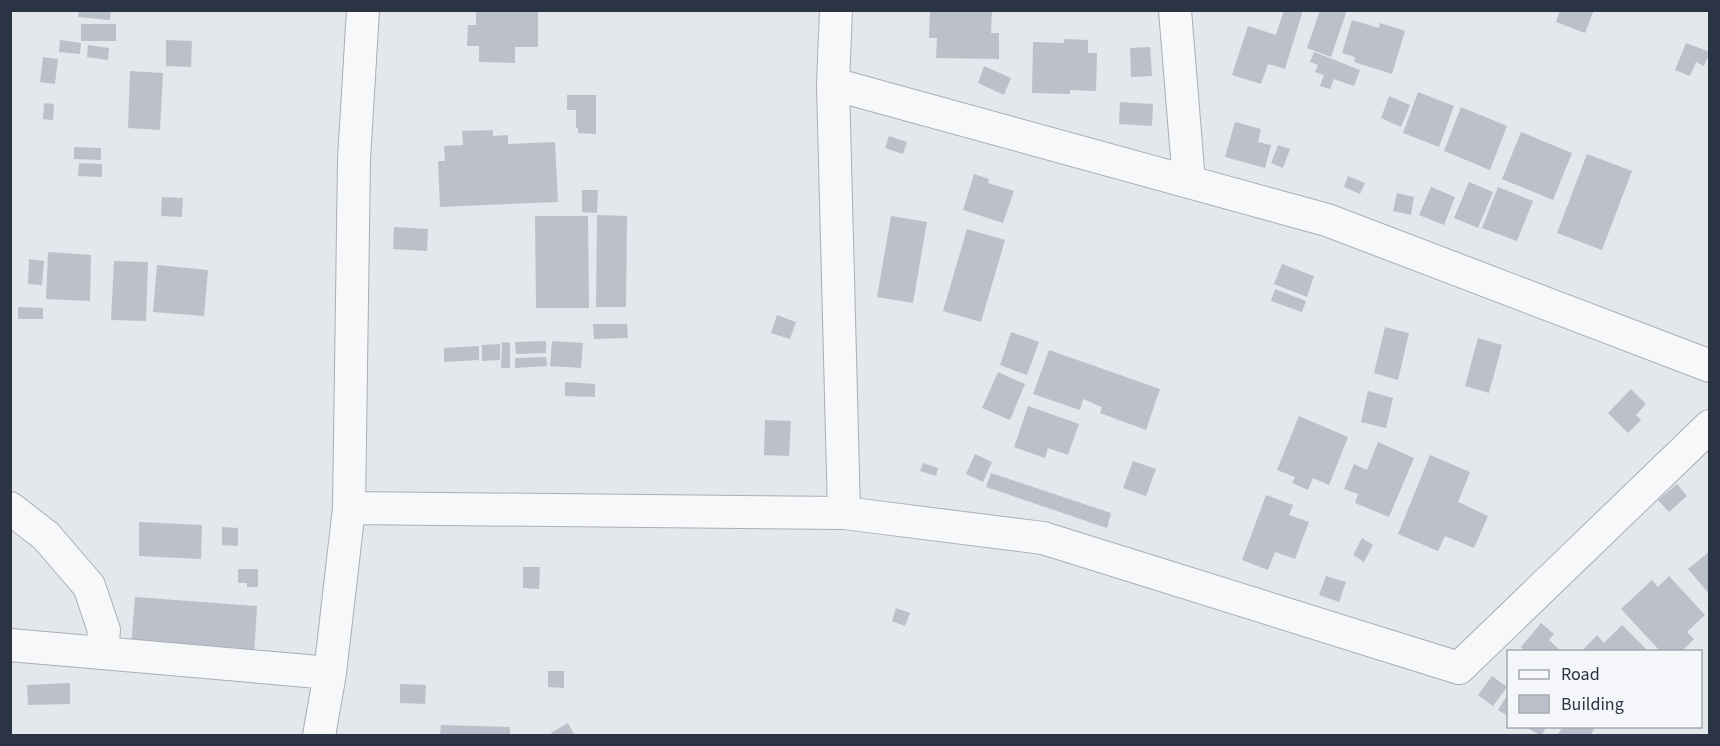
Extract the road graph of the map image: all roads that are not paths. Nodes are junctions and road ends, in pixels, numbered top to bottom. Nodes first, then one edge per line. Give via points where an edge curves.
1 (363, 10) edge
2 (836, 10) edge
3 (1176, 10) edge
4 (833, 84) junction
5 (1189, 182) junction
6 (1710, 366) edge
7 (1710, 426) edge
8 (10, 508) edge
9 (349, 508) junction
10 (844, 513) junction
11 (10, 645) edge
12 (102, 654) junction
13 (330, 673) junction
14 (319, 735) edge

1 - 9 street via 354,159
2 - 4 street
3 - 5 street
4 - 5 street
4 - 10 street
5 - 6 street via 1327,220
7 - 10 street via 1458,668 1043,538
8 - 12 street via 46,536 89,586 104,630
9 - 10 street
9 - 13 street
11 - 12 street
12 - 13 street
13 - 14 street

